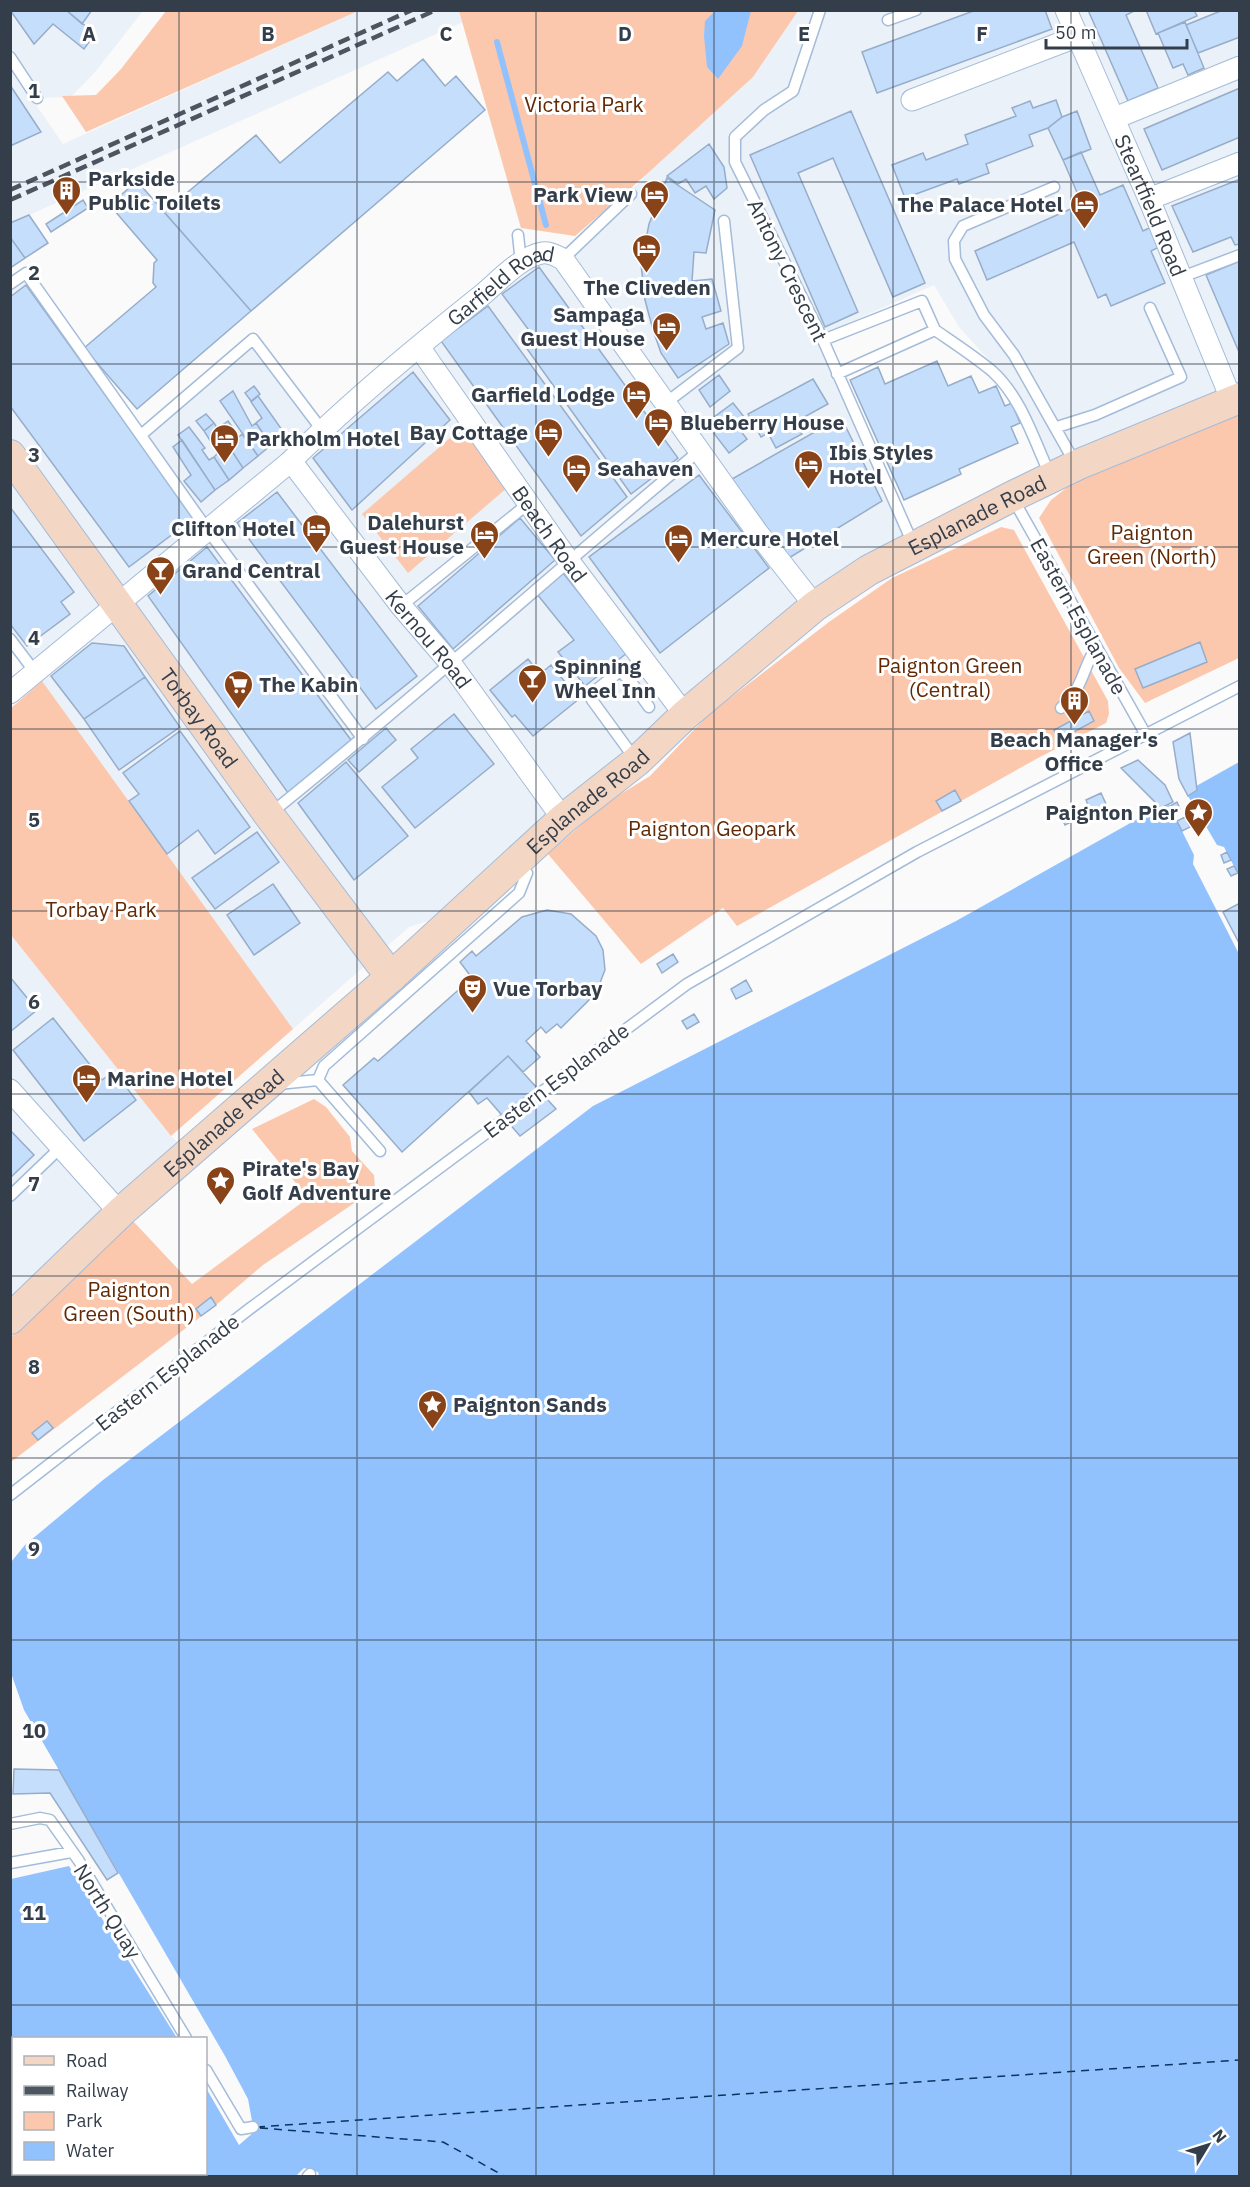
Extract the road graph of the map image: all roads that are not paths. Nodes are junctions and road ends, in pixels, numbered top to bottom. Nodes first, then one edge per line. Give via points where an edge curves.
1 (820, 10) edge
2 (916, 10) edge
3 (1066, 10) edge
4 (888, 20) dead end
5 (1076, 37) junction
6 (10, 57) edge
7 (1239, 67) edge
8 (37, 98) dead end
9 (912, 100) dead end
10 (1115, 118) junction
11 (1239, 163) edge
12 (1054, 187) dead end
13 (631, 194) dead end
14 (1149, 199) junction
15 (724, 220) dead end
16 (518, 235) dead end
17 (1239, 255) edge
18 (563, 260) junction
19 (521, 263) junction
20 (1182, 278) junction
21 (10, 284) edge
22 (1150, 308) dead end
23 (935, 330) junction
24 (823, 340) junction
25 (419, 347) junction
26 (837, 374) junction
27 (1236, 400) edge
28 (667, 402) junction
29 (1057, 427) junction
30 (322, 430) junction
31 (141, 435) junction
32 (699, 451) junction
33 (291, 461) junction
34 (19, 472) edge
35 (1064, 472) junction
36 (1011, 497) junction
37 (529, 503) junction
38 (207, 529) junction
39 (914, 546) junction
40 (568, 560) junction
41 (117, 603) junction
42 (401, 606) junction
43 (815, 606) junction
44 (10, 639) edge
45 (1096, 647) junction
46 (636, 653) junction
47 (451, 664) junction
48 (620, 671) junction
49 (35, 672) junction
50 (1239, 686) edge
51 (10, 693) edge
52 (649, 707) dead end
53 (1061, 708) dead end
54 (685, 715) junction
55 (1146, 735) junction
56 (363, 739) junction
57 (637, 761) junction
58 (269, 815) junction
59 (563, 819) junction
60 (518, 863) junction
61 (391, 977) junction
62 (318, 1080) junction
63 (266, 1084) junction
64 (10, 1090) edge
65 (60, 1148) junction
66 (380, 1151) dead end
67 (10, 1196) edge
68 (120, 1213) junction
69 (10, 1319) edge
70 (10, 1495) edge
71 (10, 1824) edge
72 (71, 1852) junction
73 (10, 1863) edge
74 (185, 2037) edge
75 (207, 2072) edge
76 (253, 2127) dead end

1 - 24 lane, Antony Crescent via 793,91 735,136 735,162
2 - 4 lane
3 - 5 street, Steartfield Road
5 - 9 street
5 - 10 street, Steartfield Road
6 - 8 lane
7 - 10 street
10 - 14 street, Steartfield Road
11 - 14 street
12 - 29 lane via 963,226 954,241 955,259 984,315 1014,355
13 - 18 lane
14 - 20 street, Steartfield Road
15 - 28 lane via 738,348
16 - 19 lane
17 - 20 lane
18 - 19 street, Garfield Road via 551,253 541,253
18 - 28 street, Garfield Road
19 - 25 street, Garfield Road
20 - 27 street, Steartfield Road
21 - 31 lane via 26,273
22 - 29 lane via 1181,376 1095,415
23 - 24 lane via 922,301
23 - 26 lane
23 - 35 lane via 992,371
24 - 26 lane, Antony Crescent
25 - 30 street, Garfield Road
25 - 37 street, Beach Road
26 - 39 lane, Antony Crescent
27 - 35 main road, Esplanade Road
28 - 32 street, Garfield Road
29 - 35 lane
30 - 31 lane via 253,339
30 - 33 street, Garfield Road
31 - 38 lane
32 - 40 lane
32 - 43 street, Garfield Road
33 - 38 street, Garfield Road
33 - 42 street, Kernou Road
34 - 41 main road, Torbay Road
35 - 36 main road, Esplanade Road
36 - 39 main road, Esplanade Road
36 - 45 lane, Eastern Esplanade
37 - 40 street, Beach Road
37 - 42 lane
38 - 41 street, Garfield Road
38 - 56 lane
39 - 43 main road, Esplanade Road
40 - 46 street, Beach Road
40 - 47 lane
41 - 49 street, Garfield Road
41 - 58 main road, Torbay Road
42 - 47 street, Kernou Road
43 - 54 main road, Esplanade Road
44 - 49 lane
45 - 53 lane via 1075,695
45 - 55 lane, Eastern Esplanade
46 - 48 lane
46 - 54 street, Beach Road
47 - 56 lane
47 - 59 street, Kernou Road
48 - 52 lane
48 - 57 lane via 602,684 591,700
49 - 51 street, Garfield Road
50 - 55 lane, Eastern Esplanade
54 - 57 main road, Esplanade Road
55 - 70 lane, Eastern Esplanade via 917,852 687,984 248,1310
56 - 58 lane
57 - 59 main road, Esplanade Road
58 - 61 main road, Torbay Road
59 - 60 main road, Esplanade Road
60 - 61 main road, Esplanade Road
60 - 62 lane via 527,873 519,893 324,1066
61 - 63 main road, Esplanade Road
62 - 63 lane
62 - 66 lane
63 - 68 main road, Esplanade Road
64 - 65 street
65 - 67 lane
65 - 68 street
68 - 69 main road, Esplanade Road
71 - 72 lane, North Quay via 50,1820
72 - 73 lane
72 - 74 lane, North Quay
75 - 76 lane via 241,2129

